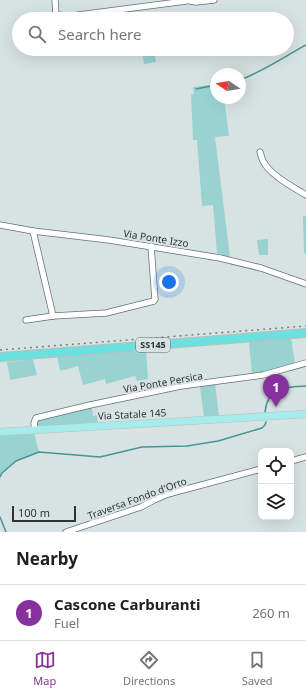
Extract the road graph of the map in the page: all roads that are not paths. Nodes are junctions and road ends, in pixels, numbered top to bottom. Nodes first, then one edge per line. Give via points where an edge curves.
1 (55, 0) edge
2 (186, 0) edge
3 (214, 0) edge
4 (56, 12) edge
5 (100, 12) edge
6 (260, 152) dead end
7 (306, 195) edge
8 (0, 224) edge
9 (33, 231) junction
10 (151, 246) junction
11 (306, 284) edge
12 (53, 316) junction
13 (26, 320) dead end
14 (306, 333) edge
15 (0, 357) edge
16 (306, 363) edge
17 (306, 414) edge
18 (36, 430) junction
19 (0, 432) edge
20 (306, 457) edge
21 (294, 460) edge
22 (258, 470) edge
23 (66, 532) edge

1 - 4 street
2 - 3 street
2 - 5 street
6 - 7 street via 263,162 269,169
8 - 9 street, Via Ponte Izzo
9 - 10 street, Via Ponte Izzo
9 - 12 street
10 - 11 street, Via Ponte Izzo via 241,262
10 - 12 street via 154,302 106,314
12 - 13 street
14 - 15 highway, SS145
16 - 18 street, Via Ponte Persica via 263,376 181,386 36,418
17 - 18 main road, Via Statale 145
18 - 19 main road, Via Statale 145
20 - 21 street
22 - 23 street, Traversa Fondo d'Orto via 168,494 141,507

